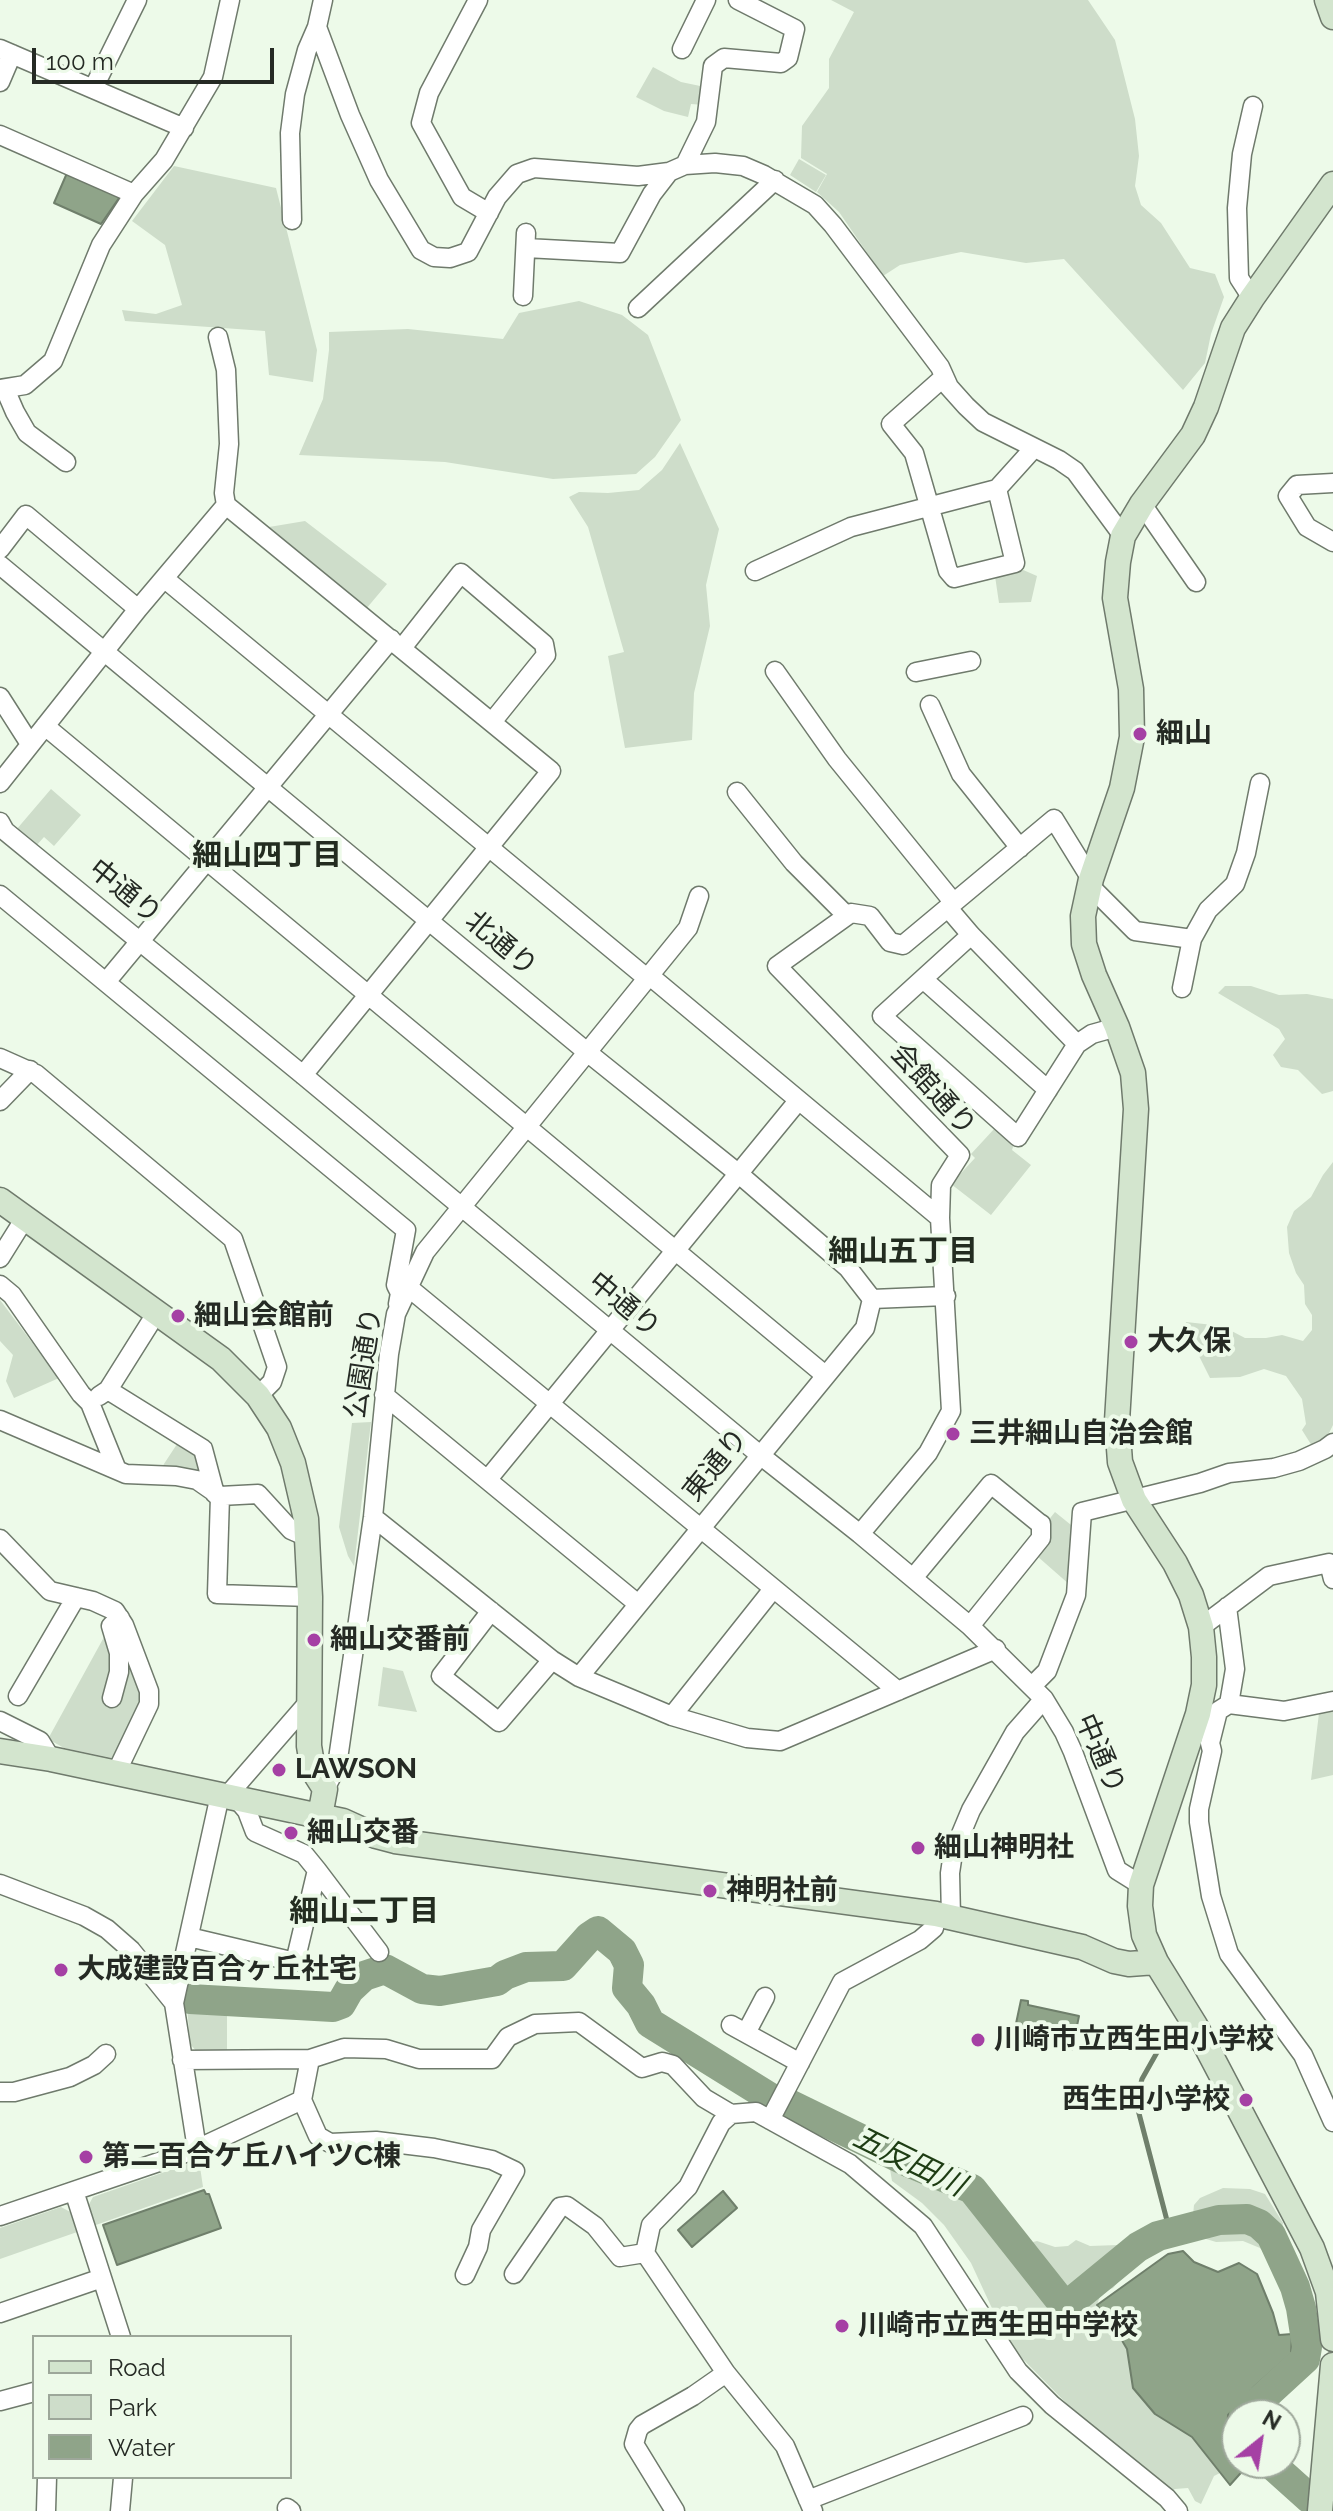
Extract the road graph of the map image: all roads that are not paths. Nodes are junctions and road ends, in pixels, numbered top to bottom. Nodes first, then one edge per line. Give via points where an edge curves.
1 (137, 0) edge
2 (230, 0) edge
3 (323, 0) edge
4 (478, 0) edge
5 (706, 0) edge
6 (738, 0) edge
7 (1327, 0) edge
8 (1333, 17) edge
9 (317, 27) junction
10 (682, 49) dead end
11 (6, 52) edge
12 (0, 82) edge
13 (93, 89) junction
14 (1253, 106) dead end
15 (184, 128) junction
16 (0, 135) edge
17 (677, 169) junction
18 (775, 180) junction
19 (1333, 184) edge
20 (134, 194) junction
21 (489, 213) junction
22 (292, 220) dead end
23 (523, 296) dead end
24 (1252, 298) junction
25 (638, 308) dead end
26 (218, 337) dead end
27 (944, 377) junction
28 (3, 389) edge
29 (1034, 448) junction
30 (66, 462) dead end
31 (1333, 483) edge
32 (997, 489) junction
33 (1142, 504) junction
34 (226, 505) junction
35 (931, 506) junction
36 (1123, 536) junction
37 (1333, 542) edge
38 (0, 549) edge
39 (0, 565) edge
40 (755, 571) dead end
41 (165, 579) junction
42 (1196, 582) dead end
43 (138, 609) junction
44 (397, 644) junction
45 (104, 653) junction
46 (971, 661) dead end
47 (775, 671) dead end
48 (916, 672) dead end
49 (0, 697) edge
50 (930, 705) dead end
51 (329, 714) junction
52 (492, 722) junction
53 (45, 726) junction
54 (30, 744) junction
55 (0, 783) edge
56 (1260, 783) dead end
57 (267, 788) junction
58 (737, 792) dead end
59 (0, 822) edge
60 (490, 846) junction
61 (1020, 848) junction
62 (208, 862) junction
63 (1090, 883) junction
64 (0, 895) edge
65 (699, 896) dead end
66 (951, 905) junction
67 (849, 914) junction
68 (429, 920) junction
69 (971, 935) junction
70 (1192, 939) junction
71 (142, 941) junction
72 (649, 977) junction
73 (923, 979) junction
74 (106, 982) junction
75 (1182, 988) dead end
76 (367, 996) junction
77 (1117, 1027) junction
78 (1077, 1044) junction
79 (587, 1052) junction
80 (0, 1058) edge
81 (30, 1070) junction
82 (303, 1075) junction
83 (1048, 1090) junction
84 (0, 1101) edge
85 (798, 1101) junction
86 (526, 1127) junction
87 (739, 1174) junction
88 (0, 1200) edge
89 (461, 1205) junction
90 (25, 1218) junction
91 (940, 1218) junction
92 (675, 1250) junction
93 (0, 1258) edge
94 (0, 1285) edge
95 (408, 1287) junction
96 (946, 1296) junction
97 (872, 1299) junction
98 (157, 1312) junction
99 (396, 1314) junction
100 (610, 1330) junction
101 (825, 1375) junction
102 (108, 1390) junction
103 (384, 1395) junction
104 (258, 1396) junction
105 (90, 1403) junction
106 (549, 1404) junction
107 (0, 1420) edge
108 (1333, 1443) edge
109 (760, 1455) junction
110 (117, 1470) junction
111 (488, 1479) junction
112 (217, 1495) junction
113 (1134, 1500) junction
114 (373, 1517) junction
115 (700, 1529) junction
116 (860, 1534) junction
117 (307, 1537) junction
118 (0, 1539) edge
119 (913, 1578) junction
120 (1333, 1579) edge
121 (773, 1589) junction
122 (76, 1597) junction
123 (310, 1597) junction
124 (638, 1604) junction
125 (1227, 1607) junction
126 (491, 1611) junction
127 (120, 1618) junction
128 (970, 1626) junction
129 (1201, 1627) junction
130 (996, 1649) junction
131 (552, 1660) junction
132 (579, 1677) junction
133 (898, 1691) junction
134 (1038, 1692) junction
135 (18, 1696) dead end
136 (112, 1698) dead end
137 (1333, 1701) edge
138 (307, 1704) junction
139 (1229, 1704) junction
140 (672, 1716) junction
141 (0, 1721) edge
142 (0, 1751) edge
143 (51, 1759) junction
144 (116, 1773) junction
145 (325, 1789) junction
146 (227, 1796) junction
147 (320, 1816) junction
148 (317, 1870) junction
149 (0, 1884) edge
150 (1141, 1885) junction
151 (943, 1916) junction
152 (189, 1937) junction
153 (379, 1952) dead end
154 (1156, 1962) junction
155 (765, 1997) dead end
156 (174, 2003) junction
157 (106, 2054) dead end
158 (310, 2059) junction
159 (182, 2060) junction
160 (800, 2063) junction
161 (0, 2092) edge
162 (302, 2100) junction
163 (731, 2114) junction
164 (770, 2120) junction
165 (1333, 2122) edge
166 (197, 2149) junction
167 (74, 2191) junction
168 (0, 2216) edge
169 (645, 2253) junction
170 (514, 2274) dead end
171 (465, 2275) dead end
172 (102, 2278) junction
173 (0, 2313) edge
174 (120, 2335) edge
175 (1333, 2339) edge
176 (1333, 2365) edge
177 (726, 2373) junction
178 (32, 2393) edge
179 (0, 2401) edge
180 (1330, 2414) edge
181 (1023, 2416) dead end
182 (47, 2479) edge
183 (123, 2479) edge
184 (810, 2505) edge
185 (1320, 2506) edge
186 (46, 2511) edge
187 (120, 2511) edge
188 (675, 2511) edge
189 (1178, 2511) edge

1 - 13 street
2 - 15 street via 213,77
3 - 9 street
4 - 21 street via 429,93 421,123 462,197
5 - 10 street
6 - 17 street via 795,29 788,58 781,63 724,58 713,66 706,122
7 - 8 main road
9 - 21 street via 379,180 421,250 450,258 468,252
9 - 22 street via 295,94 290,133
11 - 12 street
11 - 13 street
13 - 15 street
14 - 24 street via 1237,208 1239,278
15 - 20 street
16 - 20 street
17 - 18 street via 715,163 743,166
17 - 21 street via 638,176 534,168 517,174
17 - 23 street via 652,194 620,253 526,240
18 - 25 street
18 - 27 street via 815,205 833,225
19 - 24 main road
20 - 28 street via 101,245 53,361 25,385
24 - 33 main road via 1233,328 1185,461
26 - 34 street via 226,370
27 - 29 street via 983,422
27 - 35 street via 891,424 914,453
28 - 30 street via 27,433
29 - 32 street
29 - 36 street via 1075,471
31 - 37 street via 1297,485 1288,496 1307,527
32 - 35 street
32 - 35 street via 1015,563 954,578
33 - 36 main road
33 - 42 street
34 - 41 street
34 - 44 street
35 - 40 street via 851,527
36 - 63 main road via 1115,598 1131,689 1132,737 1122,788
38 - 43 street via 26,515
39 - 45 street, 北通り
41 - 43 street
41 - 51 street
43 - 45 street
44 - 51 street
44 - 52 street
44 - 52 street via 461,573 544,644 546,655
45 - 53 street
45 - 57 street, 北通り
46 - 48 street
47 - 66 street
49 - 54 street
50 - 61 street via 961,774
51 - 57 street
51 - 60 street
52 - 60 street via 551,771
53 - 54 street
53 - 62 street
54 - 55 street
56 - 70 street via 1235,884 1208,910
57 - 62 street
57 - 68 street, 北通り
58 - 67 street via 794,863
59 - 71 street, 中通り
60 - 68 street
60 - 72 street
61 - 63 street via 1054,819
61 - 66 street
62 - 71 street
62 - 76 street
63 - 70 street via 1135,931
63 - 77 main road via 1084,944
64 - 74 street
65 - 72 street, 公園通り via 688,928
66 - 67 street via 903,945 890,942 870,916
66 - 69 street
67 - 91 street, 会館通り via 777,966 960,1155 941,1185
68 - 76 street
68 - 79 street, 北通り
69 - 73 street
69 - 78 street
70 - 75 street
71 - 74 street
71 - 82 street, 中通り
72 - 79 street, 公園通り
72 - 85 street
73 - 83 street
73 - 83 street via 882,1016 1018,1137
74 - 99 street via 406,1230
76 - 82 street
76 - 86 street
77 - 78 street
77 - 113 main road via 1133,1073 1136,1109 1117,1421 1120,1462
78 - 83 street
79 - 86 street, 公園通り
79 - 87 street, 北通り
80 - 81 street
81 - 84 street
81 - 104 street via 233,1239 277,1367 272,1382
82 - 89 street, 中通り
85 - 87 street
85 - 91 street
86 - 89 street, 公園通り
86 - 92 street
87 - 92 street
87 - 97 street, 北通り via 848,1268
88 - 90 main road
89 - 95 street, 公園通り via 425,1252
89 - 100 street, 中通り
90 - 93 street
90 - 98 main road
91 - 96 street, 会館通り
92 - 100 street
92 - 101 street
94 - 105 street
95 - 99 street, 公園通り
95 - 106 street
96 - 97 street
96 - 116 street, 会館通り via 951,1411 928,1453
97 - 101 street, 東通り via 865,1328
98 - 102 street
98 - 104 main road via 221,1359
99 - 103 street, 公園通り
100 - 106 street
100 - 109 street, 中通り
101 - 109 street, 東通り
102 - 105 street
102 - 112 street via 203,1449
103 - 111 street
103 - 114 street, 公園通り
104 - 117 main road via 293,1463
105 - 110 street
106 - 111 street
106 - 115 street
107 - 110 street
108 - 113 street via 1299,1461 1229,1473
109 - 115 street, 東通り
109 - 116 street, 中通り
110 - 112 street via 197,1480
111 - 124 street
112 - 117 street via 258,1494 291,1530
112 - 123 street via 217,1594
113 - 129 main road via 1175,1563
113 - 134 street via 1082,1512 1076,1595
114 - 126 street
114 - 145 street, 公園通り via 337,1766
115 - 121 street
115 - 124 street, 東通り
116 - 119 street, 中通り
117 - 123 main road
118 - 122 street via 50,1591
119 - 128 street, 中通り
119 - 128 street via 991,1484 1041,1524 1041,1538
120 - 125 street via 1329,1563 1269,1576
121 - 133 street
121 - 140 street
122 - 127 street via 115,1611
122 - 135 street
123 - 138 main road
124 - 132 street, 東通り
125 - 129 street
125 - 139 street via 1235,1669
126 - 131 street
126 - 131 street via 441,1676 499,1722
127 - 136 street via 111,1626 119,1653
127 - 144 street via 149,1691 149,1704
128 - 130 street, 中通り
129 - 150 main road via 1204,1685 1198,1714
130 - 133 street
130 - 134 street, 中通り
131 - 132 street
132 - 140 street
133 - 140 street via 780,1741 747,1738
134 - 150 street, 中通り via 1073,1752 1117,1870
134 - 151 street via 971,1810 953,1853
137 - 139 street via 1284,1711
138 - 145 main road via 310,1758
138 - 146 street
139 - 165 street via 1218,1711 1199,1809 1211,1896 1229,1954 1303,2055
141 - 143 street via 40,1741
142 - 143 main road
143 - 144 main road
144 - 146 main road
145 - 147 main road
146 - 147 main road
146 - 148 street via 247,1811 255,1832 304,1854
146 - 152 street
147 - 151 main road via 395,1841
148 - 152 street via 295,1962
148 - 153 street
149 - 156 street via 107,1929
150 - 154 main road via 1144,1935
151 - 154 main road via 1082,1947 1114,1961
151 - 160 street via 920,1940 842,1982
152 - 156 street
154 - 175 main road via 1195,2025 1312,2248 1328,2292
155 - 160 street via 739,2029
156 - 159 street
157 - 161 street via 70,2077
158 - 159 street
158 - 162 street
158 - 163 street via 344,2048 386,2049 419,2059 492,2059 508,2037 535,2024 579,2022 642,2068 662,2062 673,2065 704,2098
159 - 166 street
160 - 164 street
162 - 166 street
162 - 171 street via 318,2136 330,2143 376,2141 434,2148 492,2160 515,2171 481,2230
163 - 164 street via 756,2112
163 - 169 street via 721,2123 688,2187 651,2225
164 - 189 street via 850,2164 923,2226 1018,2371
166 - 167 street
167 - 168 street
167 - 172 street
169 - 170 street via 620,2257 595,2226 567,2206 560,2207
169 - 177 street
172 - 173 street
172 - 174 street
176 - 180 main road
177 - 184 street via 785,2446
177 - 188 street via 638,2430 634,2444
178 - 179 street
180 - 185 main road
181 - 184 street
182 - 186 street
183 - 187 street

